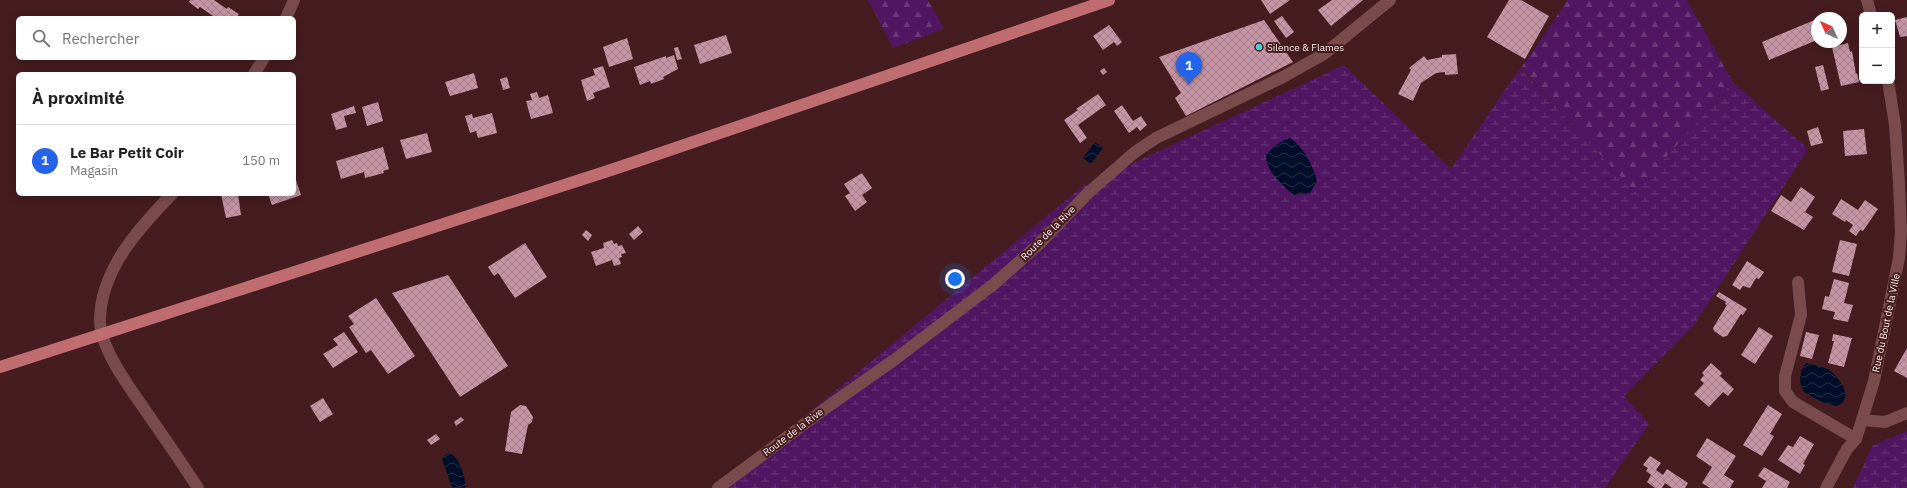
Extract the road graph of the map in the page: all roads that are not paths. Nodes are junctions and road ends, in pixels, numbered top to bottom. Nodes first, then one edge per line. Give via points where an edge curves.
1 (294, 0) edge
2 (1109, 0) edge
3 (1390, 0) edge
4 (1867, 0) edge
5 (1870, 12) edge
6 (287, 16) edge
7 (263, 60) edge
8 (255, 72) edge
9 (1888, 84) edge
10 (170, 196) edge
11 (1798, 282) dead end
12 (103, 334) junction
13 (0, 367) edge
14 (1907, 413) edge
15 (1862, 420) junction
16 (1856, 439) junction
17 (198, 488) edge
18 (718, 488) edge
19 (1826, 488) edge

1 - 6 street
2 - 12 main road via 585,178
3 - 18 street, Route de la Rive via 1324,54 1156,138 1135,152 1088,193 1039,244 994,284
4 - 5 street
7 - 8 street
9 - 15 street, Rue du Bout de la Ville via 1895,125 1899,183 1899,258 1874,381
10 - 12 street via 145,222 113,269 102,303 100,322
11 - 16 street via 1801,315 1785,376 1785,391 1793,402
12 - 13 main road
12 - 17 street via 118,370
14 - 15 street via 1885,422
15 - 16 street, Rue du Bout de la Ville
16 - 19 street, Rue du Bout de la Ville via 1847,449

